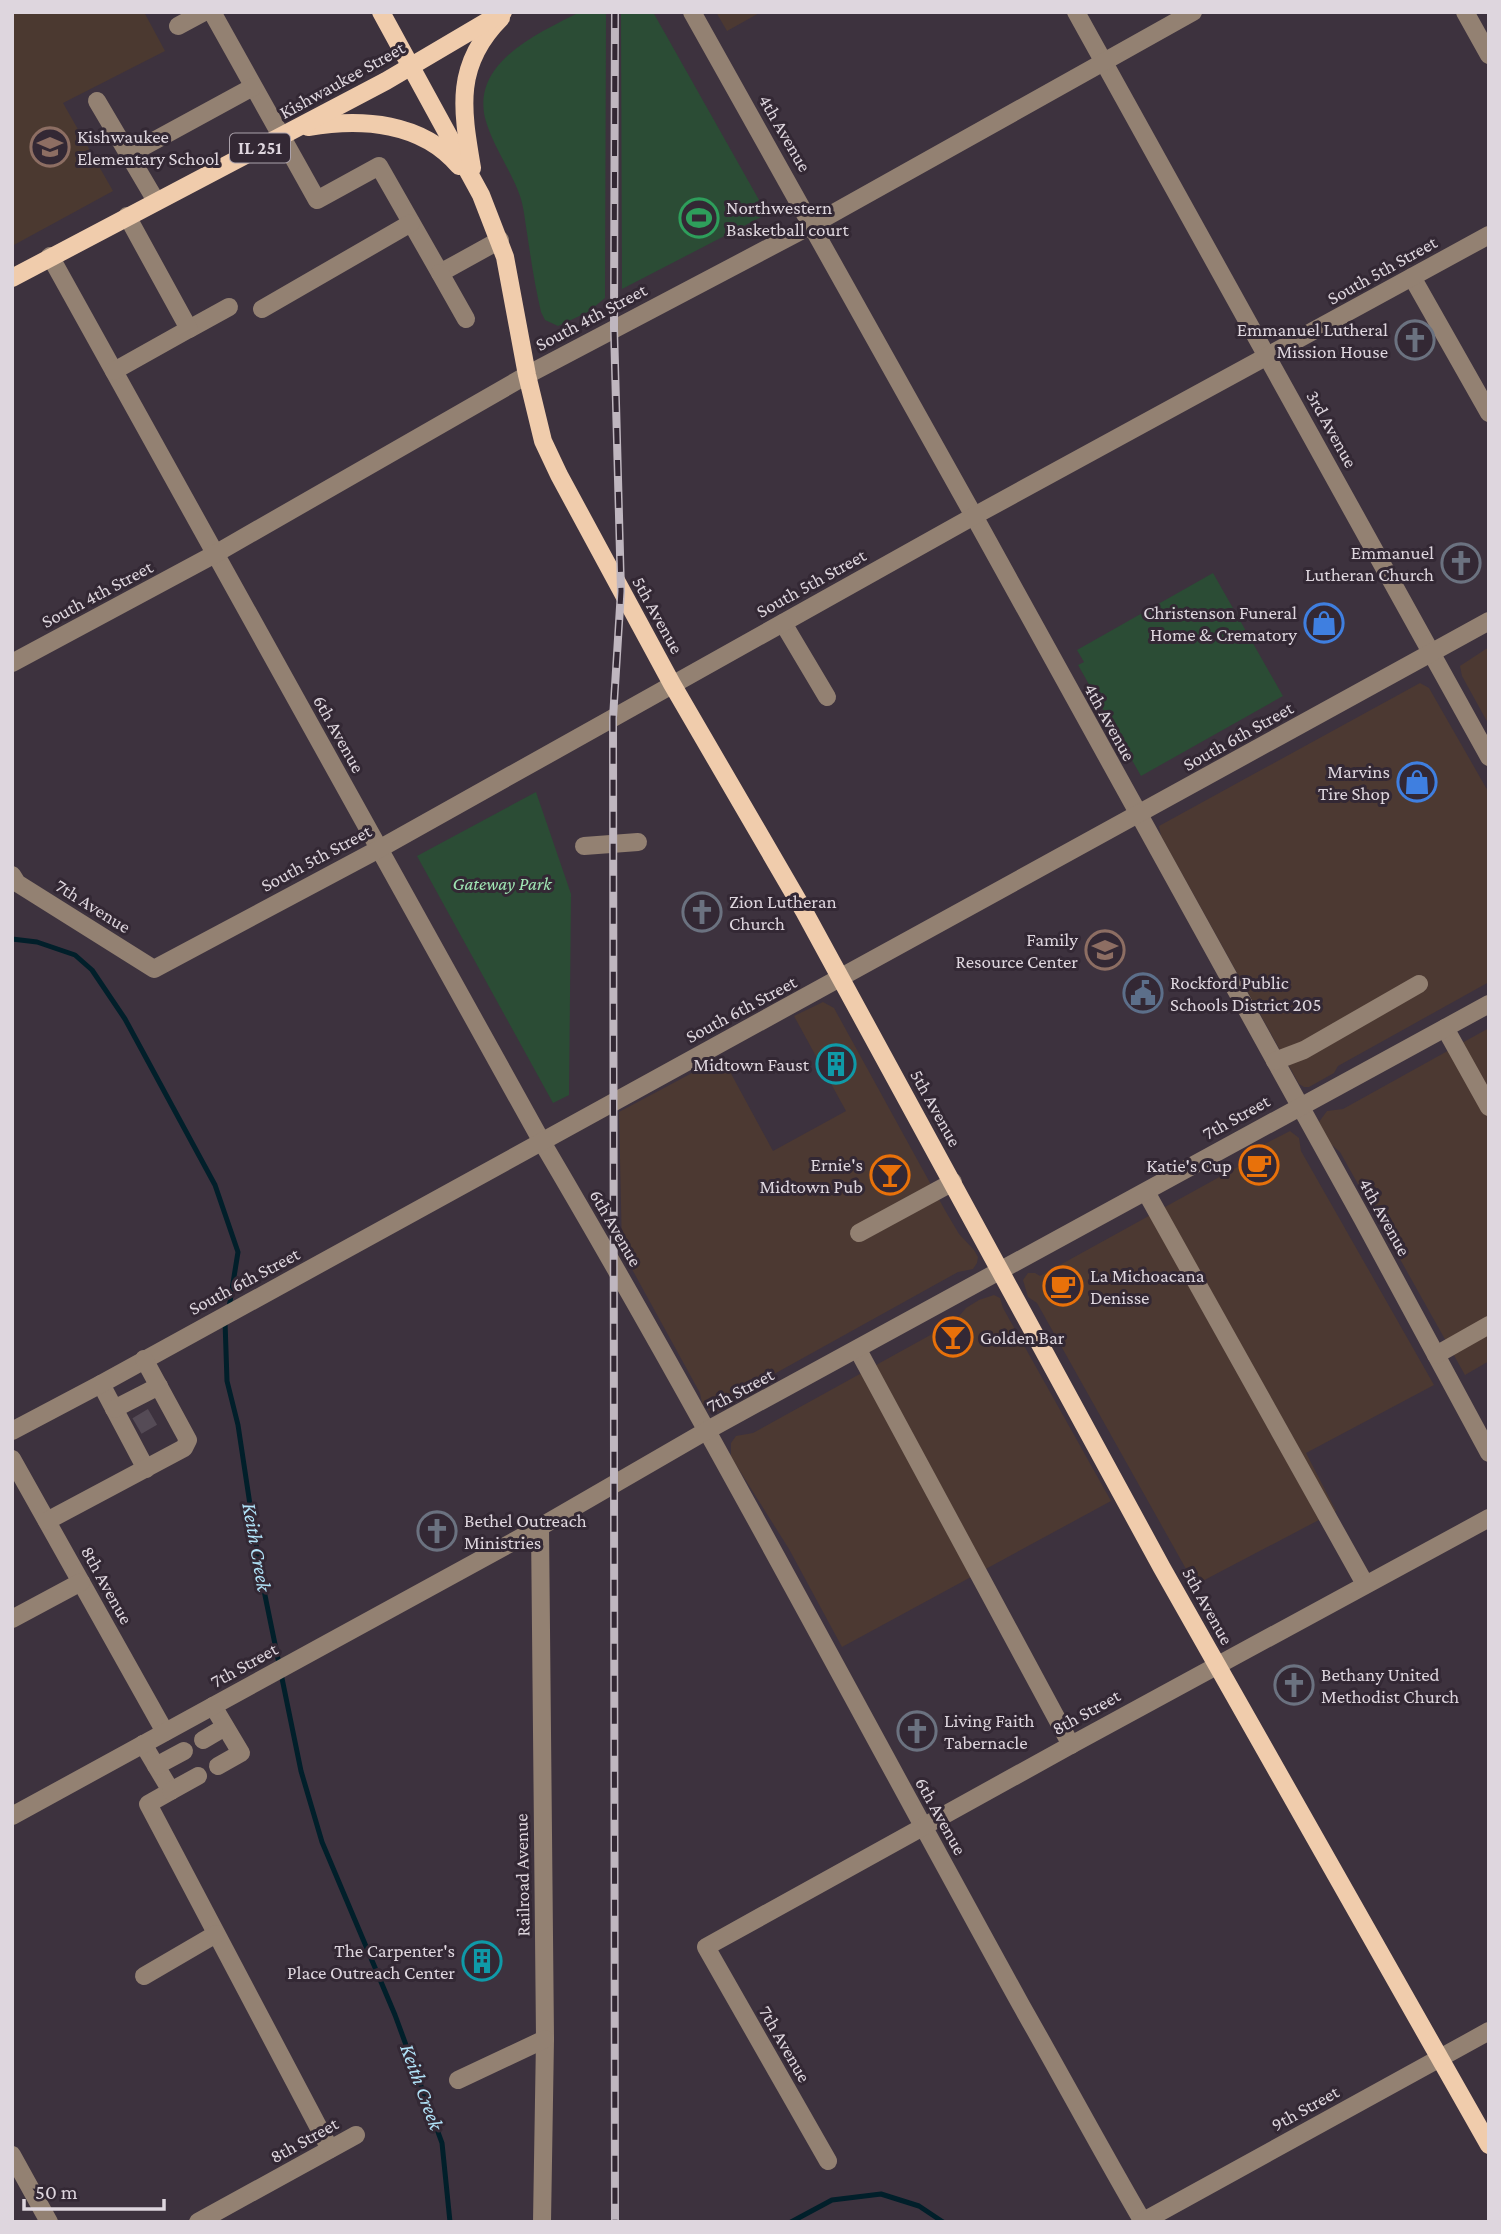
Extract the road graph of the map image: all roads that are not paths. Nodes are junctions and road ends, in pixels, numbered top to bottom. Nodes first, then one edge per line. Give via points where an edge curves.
1 (204, 12) edge
2 (212, 12) edge
3 (381, 12) edge
4 (505, 12) edge
5 (692, 12) edge
6 (1076, 12) edge
7 (1192, 12) edge
8 (1465, 12) edge
9 (178, 26) dead end
10 (1489, 55) edge
11 (1103, 62) junction
12 (411, 67) junction
13 (253, 87) junction
14 (97, 101) dead end
15 (289, 133) junction
16 (128, 155) junction
17 (475, 185) junction
18 (156, 201) junction
19 (127, 216) junction
20 (411, 223) junction
21 (812, 225) junction
22 (1489, 235) edge
23 (500, 240) junction
24 (50, 256) junction
25 (440, 273) junction
26 (1412, 277) junction
27 (12, 278) edge
28 (229, 307) dead end
29 (262, 309) dead end
30 (467, 319) dead end
31 (189, 329) junction
32 (1268, 356) junction
33 (114, 371) junction
34 (527, 375) junction
35 (1489, 413) edge
36 (974, 516) junction
37 (215, 554) junction
38 (1489, 621) edge
39 (783, 623) junction
40 (1431, 653) junction
41 (12, 663) edge
42 (672, 684) junction
43 (827, 697) dead end
44 (1489, 757) edge
45 (1138, 815) junction
46 (638, 842) dead end
47 (584, 846) dead end
48 (379, 849) junction
49 (12, 875) edge
50 (154, 969) joint
51 (841, 979) junction
52 (1419, 984) dead end
53 (1489, 1004) edge
54 (1445, 1028) junction
55 (1275, 1061) junction
56 (1300, 1106) junction
57 (1489, 1107) edge
58 (542, 1142) junction
59 (953, 1182) junction
60 (1146, 1192) junction
61 (859, 1233) dead end
62 (1001, 1271) junction
63 (1489, 1325) edge
64 (858, 1350) junction
65 (1436, 1355) junction
66 (144, 1359) junction
67 (101, 1384) junction
68 (159, 1386) junction
69 (171, 1408) junction
70 (114, 1409) junction
71 (154, 1416) tunnel mouth
72 (12, 1430) edge
73 (706, 1432) junction
74 (1489, 1453) edge
75 (12, 1459) edge
76 (146, 1469) junction
77 (1489, 1518) edge
78 (47, 1521) junction
79 (540, 1527) junction
80 (81, 1582) junction
81 (1365, 1584) junction
82 (12, 1619) edge
83 (1217, 1665) junction
84 (213, 1706) junction
85 (225, 1727) junction
86 (166, 1732) junction
87 (203, 1740) dead end
88 (143, 1744) junction
89 (1071, 1745) junction
90 (184, 1751) dead end
91 (156, 1766) junction
92 (218, 1766) dead end
93 (198, 1776) dead end
94 (171, 1791) junction
95 (12, 1816) edge
96 (923, 1827) junction
97 (216, 1934) junction
98 (706, 1947) joint
99 (145, 1976) dead end
100 (1489, 2031) edge
101 (545, 2039) junction
102 (1440, 2057) junction
103 (458, 2080) dead end
104 (356, 2135) dead end
105 (1489, 2145) edge
106 (330, 2149) junction
107 (12, 2155) edge
108 (828, 2161) dead end
109 (49, 2222) edge
110 (198, 2222) edge
111 (542, 2222) edge
112 (1142, 2222) edge

1 - 9 street
2 - 13 street
3 - 12 main road, 5th Avenue
4 - 12 main road, Kishwaukee Street / IL 251
4 - 17 main road via 475,54 466,82 464,125
5 - 21 street, 4th Avenue
6 - 11 street, 3rd Avenue
7 - 11 street, South 4th Street
8 - 10 street
11 - 21 street, South 4th Street
11 - 32 street, 3rd Avenue
12 - 15 main road, Kishwaukee Street / IL 251
12 - 17 main road, 5th Avenue
13 - 15 street
13 - 16 street
14 - 16 street
15 - 17 main road via 346,124 397,127 446,152
15 - 18 main road, Kishwaukee Street / IL 251
15 - 20 street via 317,200 379,166
16 - 18 street
17 - 23 main road, 5th Avenue
18 - 19 main road, Kishwaukee Street / IL 251
19 - 24 main road, Kishwaukee Street / IL 251
19 - 31 street
20 - 25 street
20 - 29 street
21 - 34 street, South 4th Street
21 - 36 street, 4th Avenue
22 - 26 street, South 5th Street
23 - 25 street
23 - 34 main road, 5th Avenue
24 - 27 main road, Kishwaukee Street / IL 251
24 - 33 street, 6th Avenue
25 - 30 street
26 - 32 street, South 5th Street
26 - 35 street
28 - 31 street
31 - 33 street
32 - 36 street, South 5th Street
32 - 40 street, 3rd Avenue
33 - 37 street, 6th Avenue
34 - 37 street, South 4th Street
34 - 42 main road, 5th Avenue via 543,441
36 - 39 street, South 5th Street
36 - 45 street, 4th Avenue
37 - 41 street, South 4th Street
37 - 48 street, 6th Avenue
38 - 40 street, South 6th Street
39 - 42 street, South 5th Street
39 - 43 street
40 - 44 street, 3rd Avenue
40 - 45 street, South 6th Street
42 - 48 street, South 5th Street
42 - 51 main road, 5th Avenue
45 - 51 street, South 6th Street
45 - 55 street, 4th Avenue
46 - 47 street
48 - 50 street, South 5th Street
48 - 58 street, 6th Avenue
49 - 50 street, 7th Avenue via 17,883
51 - 58 street, South 6th Street
51 - 59 main road, 5th Avenue
52 - 55 street via 1304,1050
53 - 54 street, 7th Street
54 - 56 street, 7th Street
54 - 57 street
55 - 56 street, 4th Avenue
56 - 60 street, 7th Street
56 - 65 street, 4th Avenue
58 - 66 street, South 6th Street
58 - 73 street, 6th Avenue
59 - 61 street
59 - 62 main road, 5th Avenue
60 - 62 street, 7th Street
60 - 81 street
62 - 64 street, 7th Street
62 - 83 main road, 5th Avenue
63 - 65 street
64 - 73 street, 7th Street
64 - 89 street
65 - 74 street, 4th Avenue
66 - 67 street, South 6th Street
66 - 68 street
67 - 70 street
67 - 72 street, South 6th Street
68 - 69 street
68 - 70 street
69 - 71 street
69 - 76 street via 188,1440 184,1448
70 - 76 street via 132,1429
73 - 79 street, 7th Street
73 - 96 street, 6th Avenue
75 - 78 street, 8th Avenue
76 - 78 street
77 - 81 street, 8th Street
78 - 80 street, 8th Avenue
79 - 84 street, 7th Street
79 - 101 street, Railroad Avenue
80 - 82 street
80 - 86 street, 8th Avenue
81 - 83 street, 8th Street
83 - 89 street, 8th Street
83 - 102 main road, 5th Avenue
84 - 85 street
84 - 86 street, 7th Street
85 - 87 street
85 - 92 street via 241,1753
86 - 88 street, 7th Street
88 - 91 street
88 - 95 street, 7th Street
89 - 96 street, 8th Street
90 - 91 street
91 - 94 street
93 - 94 street
94 - 97 street via 148,1804
96 - 98 street, 8th Street
96 - 112 street, 6th Avenue
97 - 99 street
97 - 106 street
98 - 108 street, 7th Avenue
100 - 102 street, 9th Street
101 - 103 street
101 - 111 street, Railroad Avenue
102 - 105 main road, 5th Avenue
102 - 112 street, 9th Street
104 - 106 street, 8th Street
106 - 110 street, 8th Street
107 - 109 street

